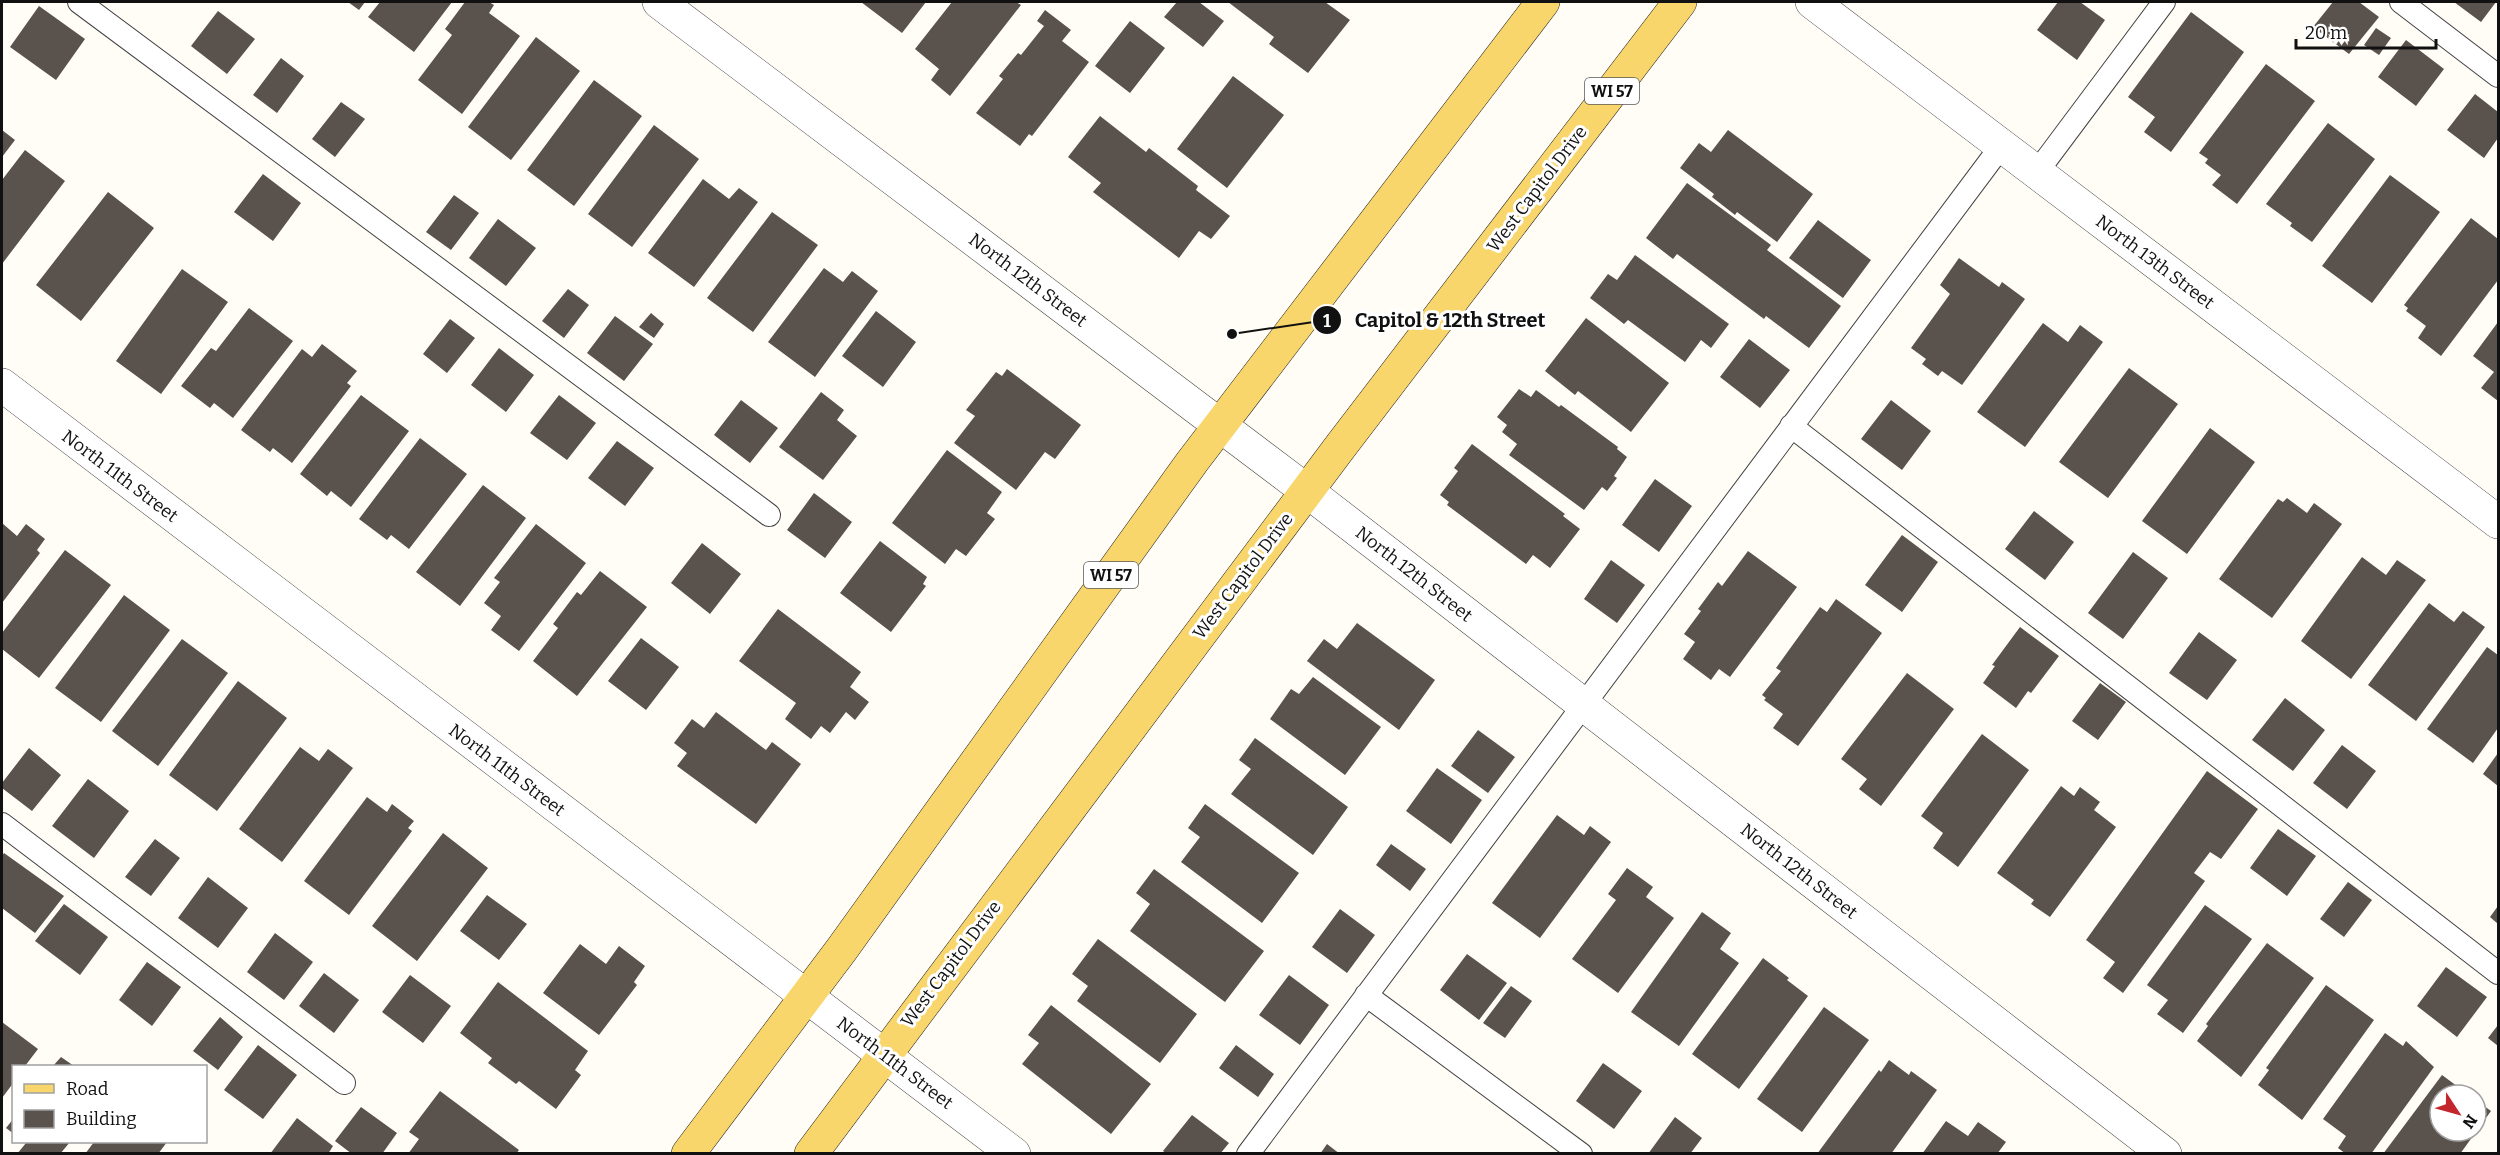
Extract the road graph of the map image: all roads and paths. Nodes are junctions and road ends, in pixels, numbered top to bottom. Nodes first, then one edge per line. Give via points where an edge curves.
1 (79, 2) edge
2 (659, 2) edge
3 (1542, 2) edge
4 (1680, 2) edge
5 (1812, 2) edge
6 (2164, 2) edge
7 (2401, 2) edge
8 (2499, 76) edge
9 (2002, 145) junction
10 (2037, 172) junction
11 (2, 385) edge
12 (1220, 425) junction
13 (1791, 426) junction
14 (1307, 491) junction
15 (769, 515) dead end
16 (2499, 522) edge
17 (1583, 705) junction
18 (2, 824) edge
19 (2499, 973) edge
20 (1366, 995) junction
21 (805, 996) junction
22 (884, 1054) junction
23 (344, 1083) dead end
24 (688, 1154) edge
25 (811, 1154) edge
26 (1014, 1154) edge
27 (1248, 1154) edge
28 (1581, 1154) edge
29 (2165, 1154) edge

1 - 15 lane
2 - 12 street, North 12th Street
3 - 12 main road, WI 57
4 - 14 main road, West Capitol Drive / WI 57
5 - 9 street, North 13th Street
6 - 10 lane
7 - 8 lane
9 - 10 street, North 13th Street
9 - 13 lane
10 - 16 street, North 13th Street
11 - 21 street, North 11th Street
12 - 14 street, North 12th Street
12 - 21 main road, WI 57
13 - 17 lane
13 - 19 lane
14 - 17 street, North 12th Street
14 - 22 main road, West Capitol Drive / WI 57
17 - 20 lane
17 - 29 street, North 12th Street
18 - 23 lane
20 - 27 lane
20 - 28 lane
21 - 22 street, North 11th Street
21 - 24 main road, WI 57
22 - 25 main road, West Capitol Drive / WI 57
22 - 26 street, North 11th Street

